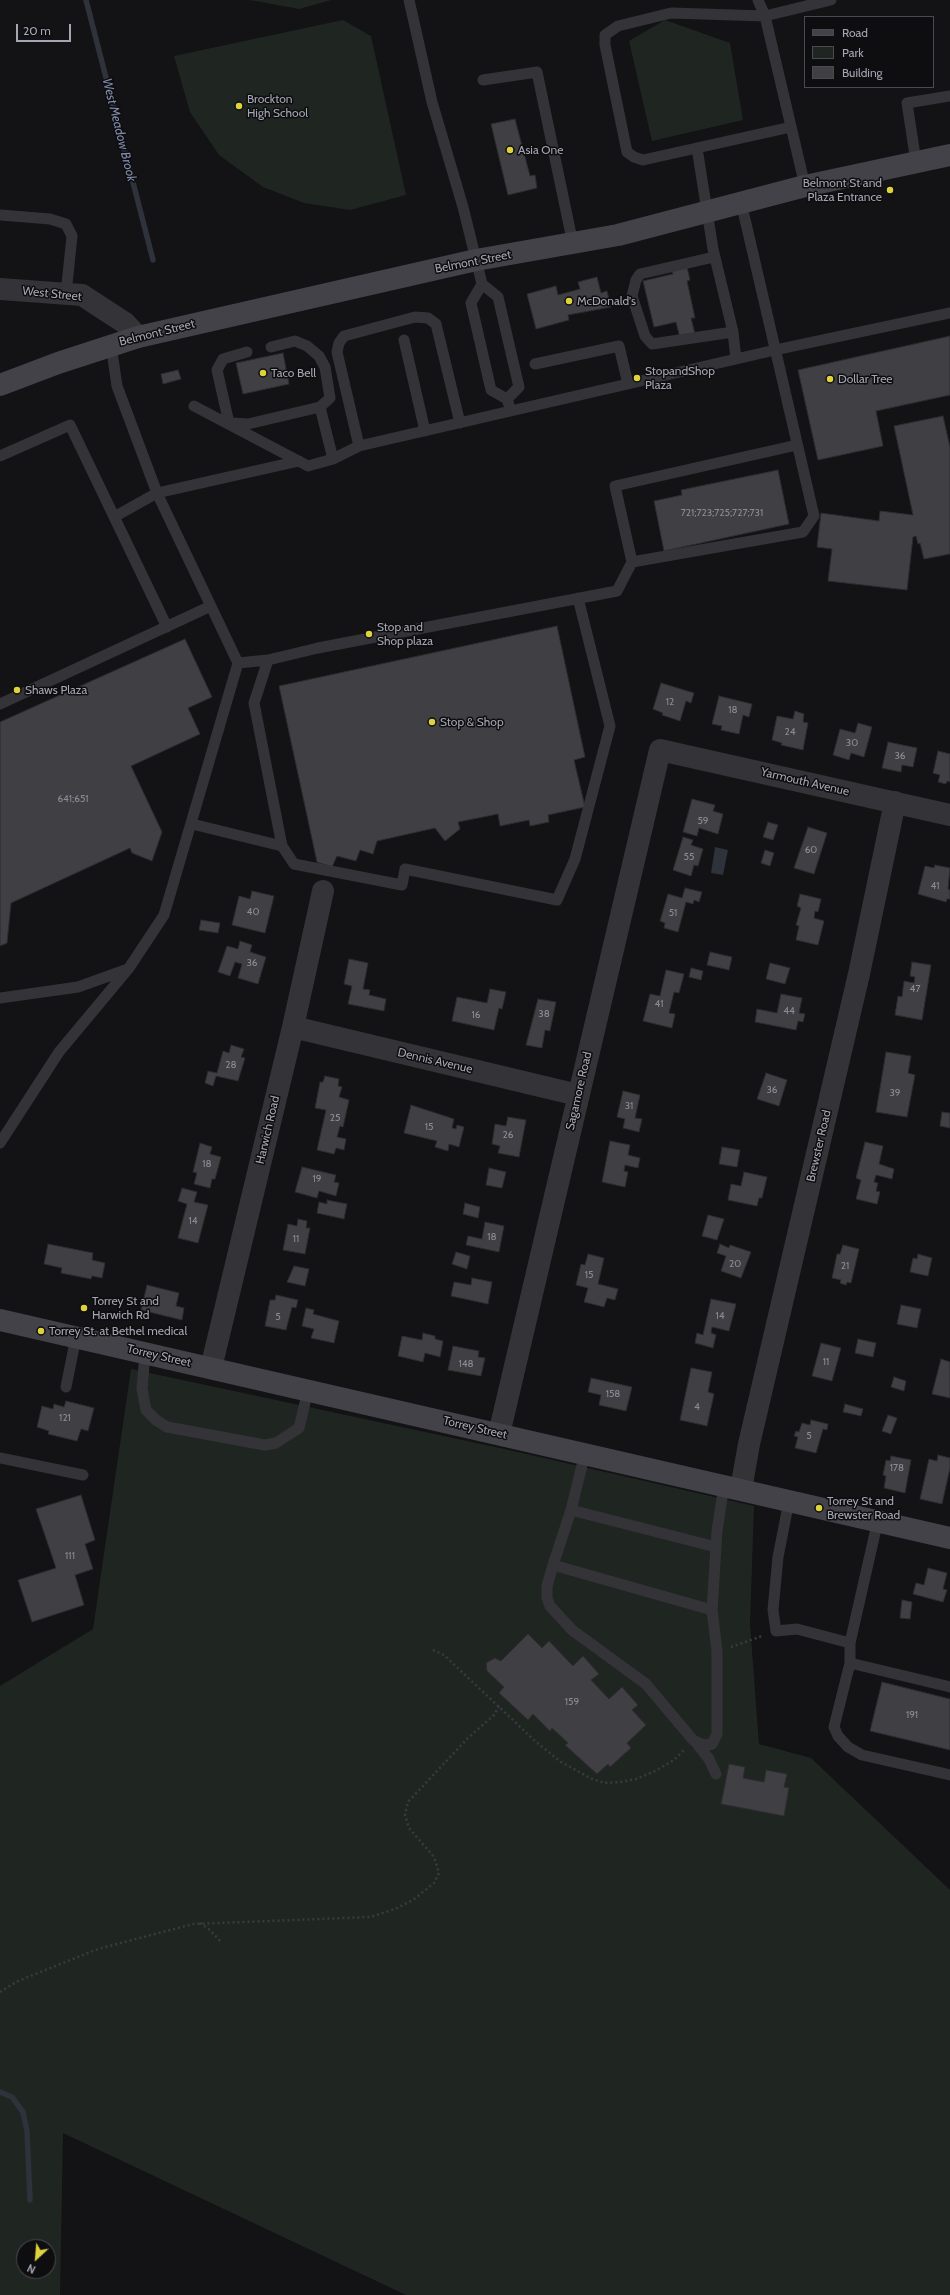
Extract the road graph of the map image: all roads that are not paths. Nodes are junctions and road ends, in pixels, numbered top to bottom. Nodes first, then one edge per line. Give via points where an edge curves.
1 (409, 0) edge
2 (758, 0) edge
3 (830, 0) edge
4 (765, 16) junction
5 (483, 80) dead end
6 (950, 96) edge
7 (791, 128) junction
8 (697, 148) junction
9 (950, 155) edge
10 (916, 162) junction
11 (805, 186) junction
12 (741, 202) junction
13 (708, 211) junction
14 (0, 215) edge
15 (572, 244) junction
16 (714, 257) junction
17 (476, 260) junction
18 (482, 284) junction
19 (0, 289) edge
20 (66, 294) junction
21 (950, 313) edge
22 (733, 332) junction
23 (138, 337) junction
24 (404, 340) dead end
25 (111, 345) junction
26 (271, 347) dead end
27 (775, 350) junction
28 (247, 352) dead end
29 (736, 359) junction
30 (536, 364) dead end
31 (628, 384) junction
32 (0, 386) edge
33 (507, 399) junction
34 (194, 406) dead end
35 (320, 407) junction
36 (510, 411) junction
37 (229, 423) junction
38 (460, 423) junction
39 (425, 431) junction
40 (797, 445) junction
41 (359, 446) junction
42 (0, 456) edge
43 (332, 459) junction
44 (299, 461) junction
45 (157, 493) junction
46 (114, 517) junction
47 (632, 562) junction
48 (578, 598) junction
49 (211, 606) junction
50 (166, 627) junction
51 (268, 660) junction
52 (238, 663) junction
53 (0, 704) edge
54 (660, 750) joint
55 (895, 802) junction
56 (950, 815) edge
57 (192, 824) junction
58 (282, 846) junction
59 (322, 891) dead end
60 (129, 968) junction
61 (0, 998) edge
62 (293, 1027) junction
63 (578, 1095) junction
64 (0, 1144) edge
65 (0, 1322) edge
66 (76, 1337) junction
67 (145, 1353) junction
68 (211, 1368) junction
69 (66, 1387) dead end
70 (308, 1390) junction
71 (499, 1434) junction
72 (585, 1453) junction
73 (0, 1458) edge
74 (83, 1475) dead end
75 (732, 1487) junction
76 (789, 1501) junction
77 (571, 1510) junction
78 (878, 1520) junction
79 (950, 1538) edge
80 (716, 1547) junction
81 (553, 1566) junction
82 (712, 1610) junction
83 (850, 1643) junction
84 (850, 1663) junction
85 (950, 1687) edge
86 (694, 1740) junction
87 (716, 1774) dead end
88 (950, 1775) edge

1 - 17 lane via 432,102
2 - 4 lane
3 - 4 lane
4 - 7 lane
4 - 8 lane via 671,13 618,26 605,35 627,152 643,160
5 - 15 lane via 537,72
6 - 10 lane via 906,103
7 - 8 lane
7 - 11 lane
8 - 13 lane
9 - 10 main road, Belmont Street
10 - 11 main road, Belmont Street
11 - 12 main road, Belmont Street
12 - 13 main road, Belmont Street
12 - 27 lane
13 - 15 main road, Belmont Street via 618,235
13 - 16 lane
14 - 20 lane via 50,219 66,224 72,236
15 - 17 main road, Belmont Street
16 - 22 lane
16 - 22 lane via 640,274 632,296 644,336 652,344
17 - 18 lane
17 - 23 main road, Belmont Street
18 - 33 lane via 471,303 491,390
18 - 33 lane via 498,297 519,387
19 - 20 street, West Street
20 - 23 street, West Street via 82,295 125,323
21 - 27 lane
22 - 29 lane
23 - 25 main road, Belmont Street
24 - 39 lane
25 - 32 main road, Belmont Street
25 - 45 lane via 117,386
26 - 35 lane via 295,341 307,346 319,356 325,367 330,398
27 - 29 lane
27 - 40 lane
28 - 37 lane via 223,359 217,370
29 - 31 lane
30 - 31 lane via 619,346
31 - 36 lane
33 - 36 lane
34 - 37 lane
35 - 37 lane via 248,424
35 - 43 lane
36 - 38 lane
37 - 44 lane
38 - 39 lane
38 - 41 lane via 436,324 428,318 415,317 344,336 339,343 337,352
39 - 41 lane
40 - 47 lane via 615,486
40 - 47 lane via 814,516 803,532
41 - 43 lane
42 - 46 lane via 70,425
43 - 44 lane via 308,466
44 - 45 lane
45 - 46 lane
45 - 49 lane
46 - 50 lane
47 - 48 lane via 616,591
48 - 51 lane
48 - 58 lane via 610,726 575,859 556,900 405,869 402,885 294,864
49 - 50 lane
49 - 52 lane
50 - 53 lane
51 - 52 lane
51 - 58 lane via 254,703
52 - 57 lane
54 - 55 street, Yarmouth Avenue
54 - 63 street, Sagamore Road
55 - 56 street, Yarmouth Avenue
55 - 75 street, Brewster Road via 859,974 749,1444
57 - 58 lane
57 - 60 lane via 164,915
59 - 62 street, Harwich Road
60 - 61 lane via 78,987
60 - 64 lane via 59,1052
62 - 63 street, Dennis Avenue
62 - 68 street, Harwich Road
63 - 71 street, Sagamore Road
65 - 66 main road, Torrey Street
66 - 67 main road, Torrey Street
66 - 69 lane
67 - 68 main road, Torrey Street
67 - 70 lane via 142,1389 146,1410 167,1427 265,1445 276,1443 299,1428
68 - 70 main road, Torrey Street
70 - 71 main road, Torrey Street
71 - 72 main road, Torrey Street
72 - 75 main road, Torrey Street
72 - 77 lane
73 - 74 lane
75 - 76 main road, Torrey Street
75 - 80 lane
76 - 78 main road, Torrey Street
76 - 83 lane via 778,1557 773,1610 776,1631 797,1629
77 - 80 lane
77 - 81 lane
78 - 79 main road, Torrey Street
78 - 83 lane
80 - 82 lane
81 - 82 lane
81 - 86 lane via 546,1593 550,1606 561,1620 646,1684
82 - 86 lane via 717,1651 716,1740 707,1745
83 - 84 lane
84 - 85 lane
84 - 88 lane via 834,1728 838,1736 848,1747 862,1755
86 - 87 lane via 709,1759

